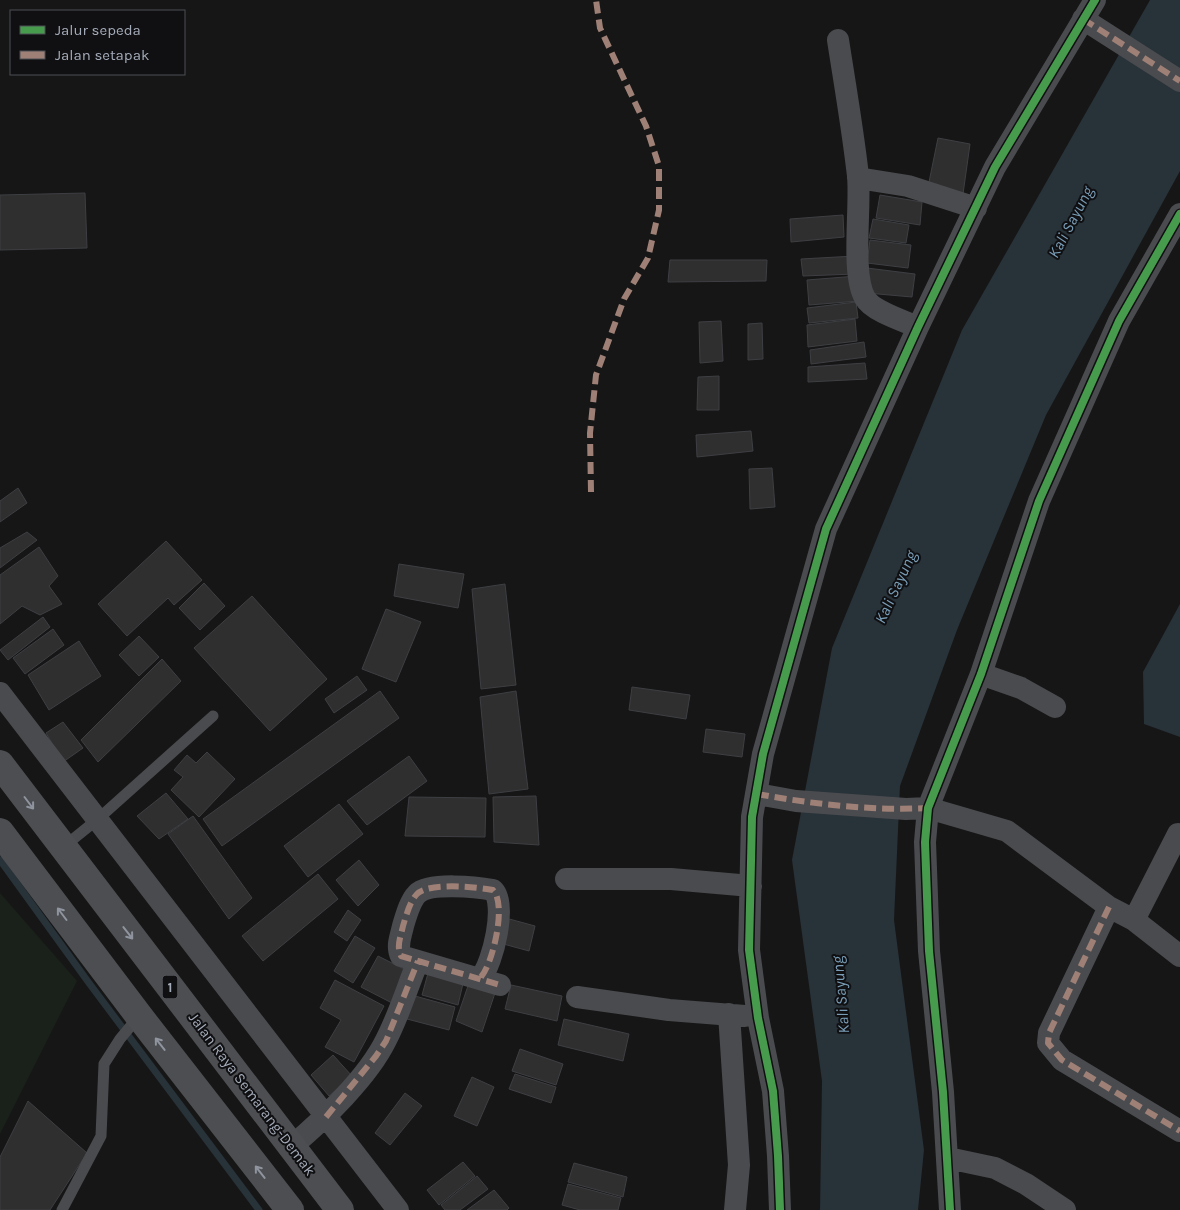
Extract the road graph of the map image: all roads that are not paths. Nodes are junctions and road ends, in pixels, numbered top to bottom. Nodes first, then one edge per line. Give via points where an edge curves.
1 (1095, 0) edge
2 (1086, 21) junction
3 (838, 40) dead end
4 (1180, 81) edge
5 (858, 178) junction
6 (976, 208) junction
7 (1180, 214) edge
8 (918, 327) junction
9 (981, 674) junction
10 (0, 693) edge
11 (1055, 707) dead end
12 (213, 716) dead end
13 (0, 764) edge
14 (758, 794) junction
15 (917, 808) junction
16 (91, 825) junction
17 (0, 832) edge
18 (1178, 834) dead end
19 (66, 845) junction
20 (566, 879) dead end
21 (751, 886) junction
22 (1109, 907) junction
23 (1134, 920) junction
24 (1180, 956) edge
25 (418, 961) junction
26 (577, 997) dead end
27 (729, 1014) junction
28 (758, 1018) junction
29 (134, 1022) junction
30 (310, 1131) junction
31 (1180, 1131) edge
32 (948, 1158) junction
33 (62, 1210) edge
34 (290, 1210) edge
35 (340, 1210) edge
36 (398, 1210) edge
37 (735, 1210) edge
38 (780, 1210) edge
39 (950, 1210) edge
40 (1065, 1210) edge

1 - 2 street
2 - 4 street
2 - 6 street via 995,167
3 - 5 street
5 - 6 street via 908,186
5 - 8 street via 858,248 865,299 874,308
6 - 8 street
7 - 9 street via 1119,321 1039,501
8 - 14 street via 826,529 763,754
9 - 11 street via 1021,688
9 - 15 street
10 - 16 street
12 - 16 lane
13 -> 19 highway, Jalan Raya Semarang-Demak / 1
14 - 15 street via 796,801
14 - 21 street via 752,818
15 - 22 street via 1007,831
15 - 32 street via 925,842 930,951
16 - 19 lane
16 - 30 street
29 -> 17 highway
18 - 23 street
19 -> 30 highway, Jalan Raya Semarang-Demak / 1
20 - 21 street via 671,879
21 - 28 street via 749,950
22 - 23 street
22 - 31 street via 1049,1034 1048,1044 1062,1060
23 - 24 street
25 - 25 street via 491,981 488,965 500,914 500,902 493,890 436,887 416,894 404,921 398,946 401,956
25 - 30 street via 386,1041
26 - 27 street via 669,1010
27 - 28 street
27 - 37 street via 739,1165
28 - 38 street via 773,1091
29 - 33 lane via 103,1069 101,1136
34 -> 29 highway
30 - 35 highway, Jalan Raya Semarang-Demak / 1
30 - 36 street
32 - 39 street
32 - 40 street via 995,1168

